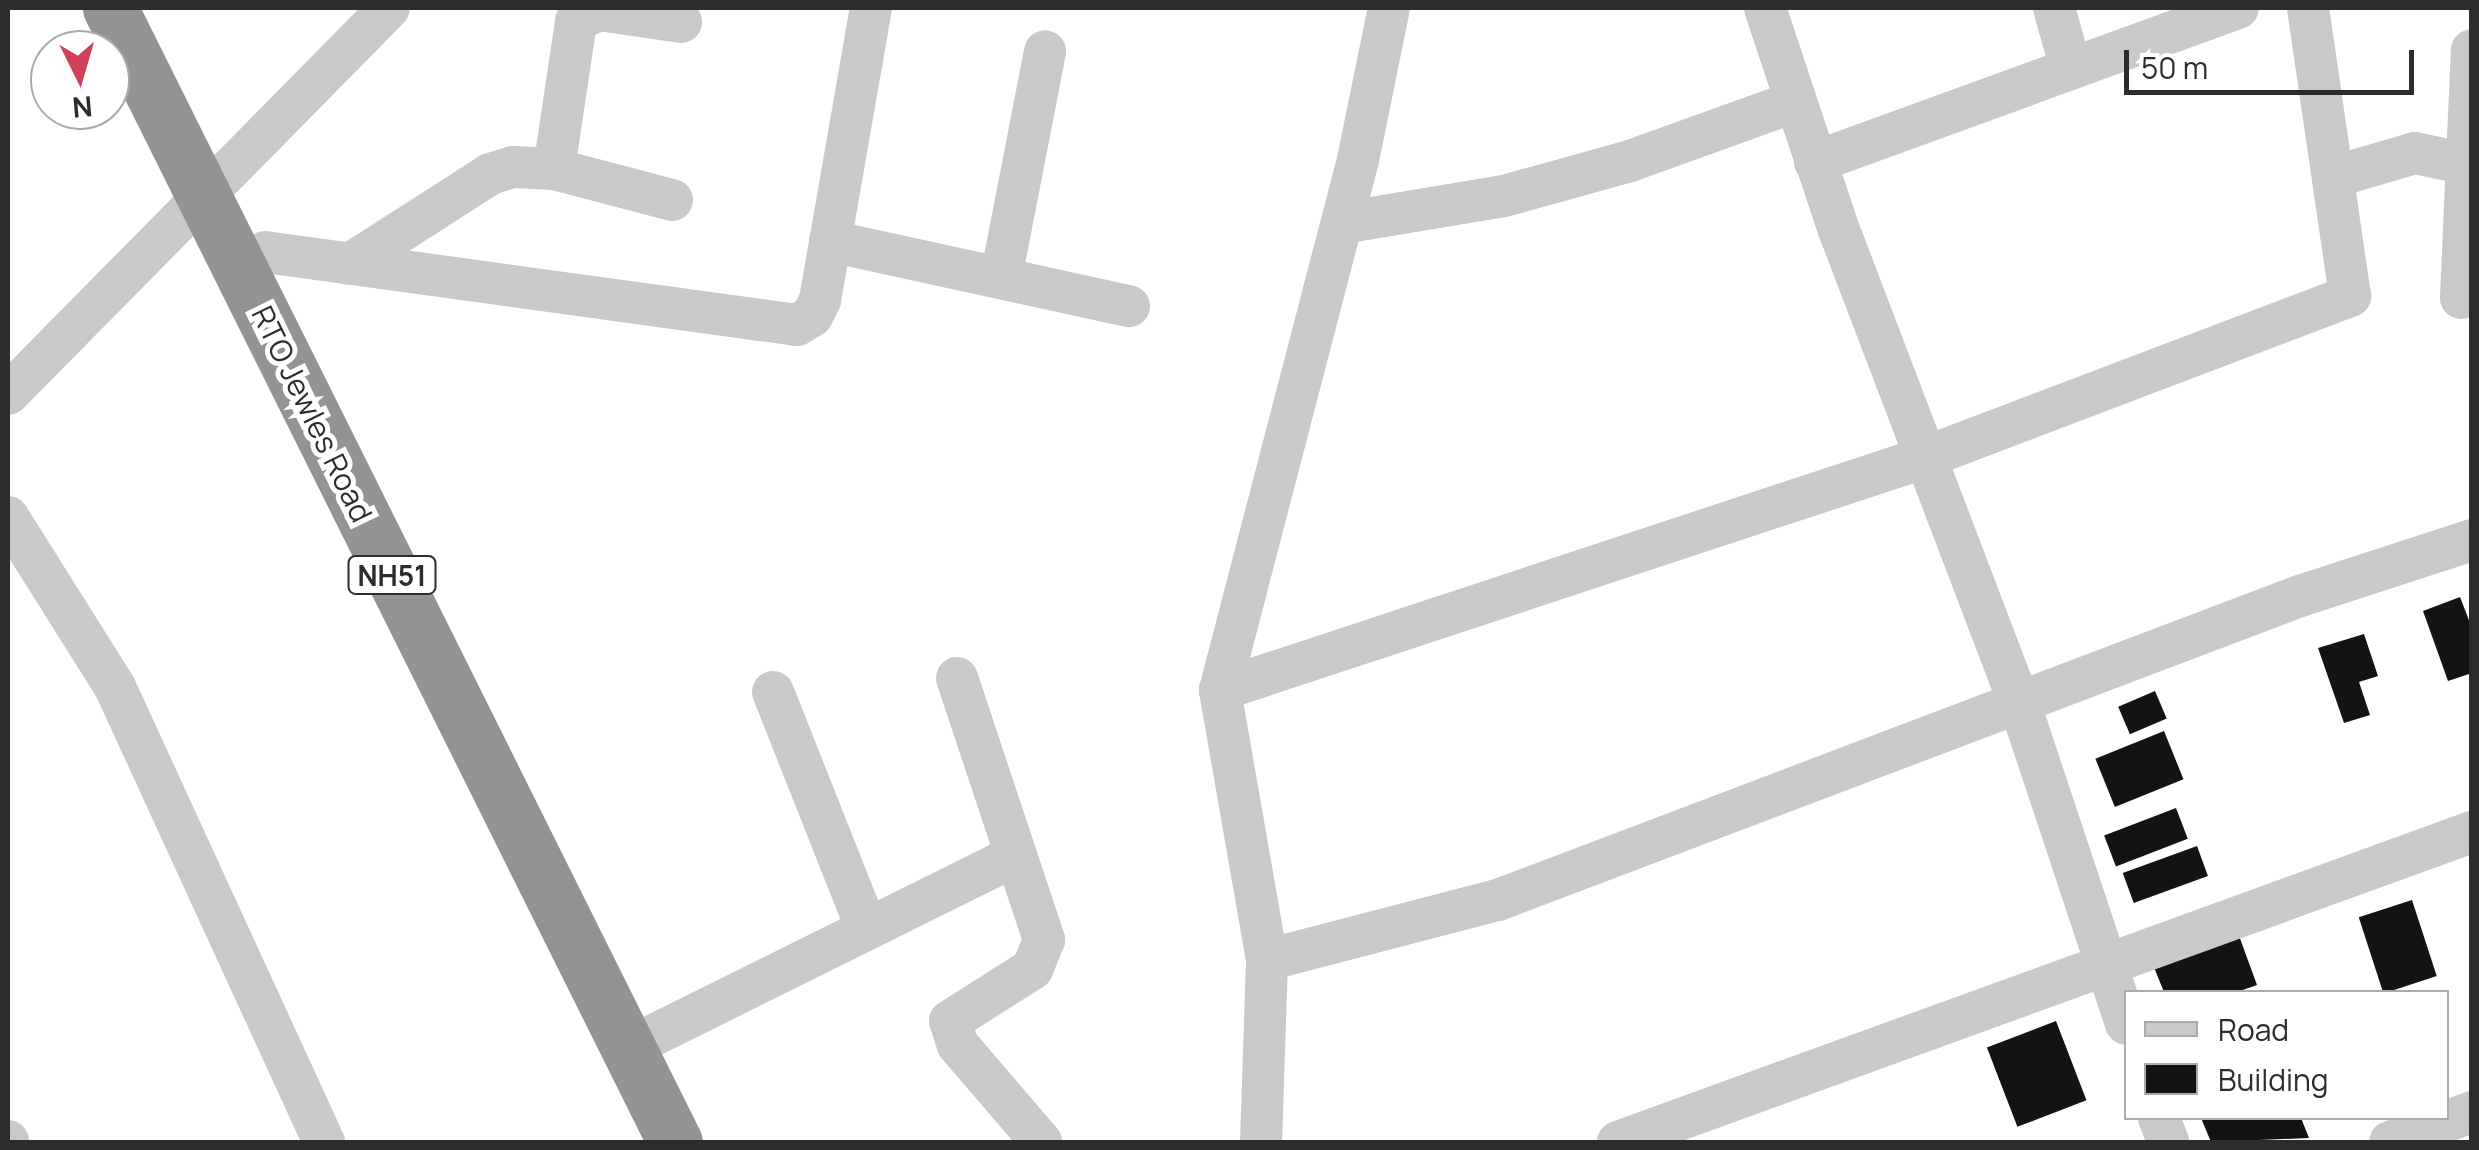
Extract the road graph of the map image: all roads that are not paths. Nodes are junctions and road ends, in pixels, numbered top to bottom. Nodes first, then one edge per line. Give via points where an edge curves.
1 (110, 8) edge
2 (145, 8) edge
3 (872, 8) edge
4 (1389, 8) edge
5 (1765, 8) edge
6 (2054, 8) edge
7 (2238, 8) edge
8 (2308, 8) edge
9 (373, 14) edge
10 (681, 22) dead end
11 (1045, 50) dead end
12 (2472, 50) edge
13 (2071, 69) junction
14 (1794, 102) junction
15 (1815, 162) junction
16 (2467, 164) edge
17 (554, 169) junction
18 (2333, 177) junction
19 (216, 186) junction
20 (672, 200) dead end
21 (1342, 223) junction
22 (830, 241) junction
23 (264, 252) junction
24 (350, 264) junction
25 (1002, 278) junction
26 (2461, 298) dead end
27 (1129, 306) dead end
28 (8, 394) edge
29 (1926, 457) junction
30 (8, 517) edge
31 (2472, 540) edge
32 (957, 678) dead end
33 (1220, 690) junction
34 (774, 692) dead end
35 (2020, 705) junction
36 (2472, 832) edge
37 (1016, 855) junction
38 (867, 929) junction
39 (1267, 960) junction
40 (2106, 963) junction
41 (2124, 1018) edge
42 (654, 1035) junction
43 (2472, 1112) edge
44 (324, 1142) edge
45 (675, 1142) edge
46 (703, 1142) edge
47 (1041, 1142) edge
48 (1261, 1142) edge
49 (1618, 1142) edge
50 (2390, 1142) edge

1 - 19 highway, RTO Jewles Road / NH51
2 - 19 highway, RTO Jewles Road / NH51
3 - 22 street
4 - 21 street
5 - 14 street
6 - 13 street
7 - 13 street
8 - 18 street
9 - 19 street
10 - 17 street via 599,10 576,21
11 - 25 street
12 - 16 street
13 - 15 street
14 - 15 street
14 - 21 street via 1630,161 1504,196
15 - 29 street
16 - 18 street via 2415,153
16 - 26 street
17 - 20 street
17 - 24 street via 490,174
18 - 29 street via 2350,296
19 - 23 highway, RTO Jewles Road / NH51
19 - 28 street
19 - 45 highway, RTO Jewles Road / NH51
21 - 33 street
22 - 24 street via 820,300 797,325
22 - 25 street
23 - 24 street
23 - 42 highway, RTO Jewles Road / NH51
25 - 27 street
29 - 33 street
29 - 35 street
30 - 44 street via 115,687
31 - 35 street via 2300,596
32 - 37 street
33 - 39 street
34 - 38 street
35 - 39 street via 1498,900
35 - 40 street
36 - 40 street
37 - 38 street
37 - 47 street via 1044,940 1041,958 950,1021 958,1045
38 - 42 street
39 - 48 street
40 - 41 street
40 - 49 street
42 - 46 highway, RTO Jewles Road / NH51
43 - 50 street

